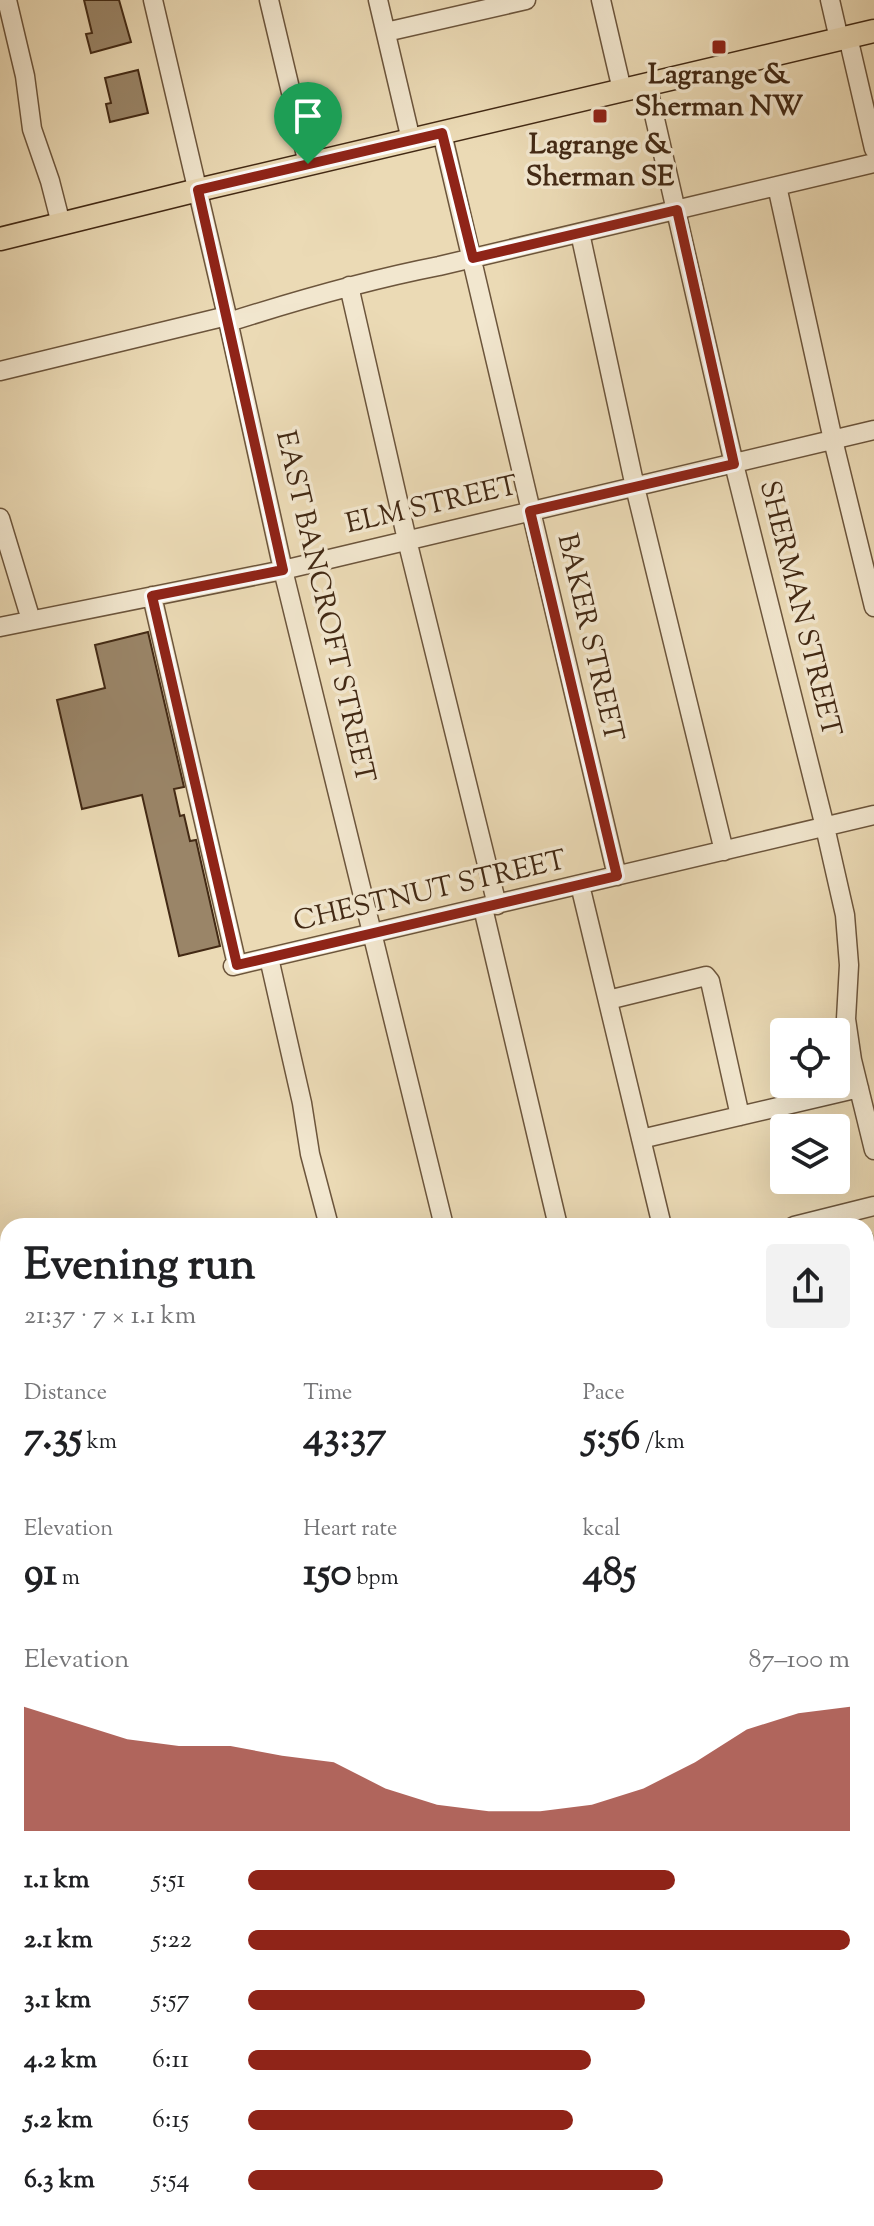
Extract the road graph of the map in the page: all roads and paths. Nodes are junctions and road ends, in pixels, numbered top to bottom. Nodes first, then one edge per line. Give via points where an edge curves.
1 (7, 0) edge
2 (153, 0) edge
3 (269, 0) edge
4 (378, 0) edge
5 (526, 0) edge
6 (601, 0) edge
7 (830, 0) edge
8 (490, 4) edge
9 (874, 31) edge
10 (386, 32) junction
11 (844, 38) junction
12 (647, 84) junction
13 (622, 90) junction
14 (442, 133) junction
15 (411, 140) junction
16 (874, 147) edge
17 (874, 163) edge
18 (308, 164) junction
19 (777, 186) junction
20 (198, 190) junction
21 (677, 210) junction
22 (61, 224) junction
23 (580, 233) junction
24 (0, 239) edge
25 (473, 258) junction
26 (349, 286) junction
27 (228, 319) junction
28 (0, 371) edge
29 (874, 430) edge
30 (833, 440) junction
31 (734, 464) junction
32 (635, 487) junction
33 (530, 511) junction
34 (0, 518) edge
35 (407, 540) junction
36 (283, 570) junction
37 (152, 596) junction
38 (874, 607) edge
39 (31, 620) junction
40 (0, 627) edge
41 (874, 815) edge
42 (825, 827) junction
43 (724, 851) junction
44 (617, 876) junction
45 (580, 885) junction
46 (490, 907) junction
47 (374, 935) junction
48 (269, 958) junction
49 (608, 1000) junction
50 (865, 1092) edge
51 (740, 1116) junction
52 (641, 1139) junction
53 (874, 1150) edge
54 (874, 1206) edge
55 (327, 1218) edge
56 (442, 1218) edge
57 (556, 1218) edge
58 (660, 1218) edge
59 (826, 1218) edge

1 - 22 street via 32,129
2 - 20 street, EAST BANCROFT STREET
3 - 18 street
4 - 10 street
5 - 8 street
6 - 13 street
7 - 11 street
8 - 10 street
9 - 11 main road
10 - 15 street
11 - 12 main road
11 - 16 street
12 - 13 main road
12 - 21 street, SHERMAN STREET
13 - 14 main road
14 - 15 main road
14 - 25 street, BAKER STREET
15 - 18 main road
17 - 19 street
18 - 20 main road
19 - 21 street
19 - 30 street
20 - 22 main road
20 - 27 street, EAST BANCROFT STREET
21 - 23 street
21 - 31 street, SHERMAN STREET
22 - 24 main road
23 - 25 street
23 - 32 street
25 - 26 street
25 - 33 street, BAKER STREET
26 - 27 street
26 - 35 street
27 - 28 street
27 - 36 street, EAST BANCROFT STREET
29 - 30 street, ELM STREET
30 - 31 street, ELM STREET
30 - 38 street
31 - 32 street, ELM STREET
31 - 42 street, SHERMAN STREET
32 - 33 street, ELM STREET
32 - 43 street
33 - 35 street, ELM STREET
33 - 44 street, BAKER STREET
34 - 39 street
35 - 36 street, ELM STREET
35 - 46 street
36 - 37 street, ELM STREET
36 - 47 street, EAST BANCROFT STREET
37 - 39 street, ELM STREET
37 - 48 street, CHESTNUT STREET via 235,966
39 - 40 street, ELM STREET
41 - 42 street, CHESTNUT STREET
42 - 43 street, CHESTNUT STREET
42 - 50 street, SHERMAN STREET via 845,915 846,1019 852,1060
43 - 44 street, CHESTNUT STREET
44 - 45 street, CHESTNUT STREET
45 - 46 street, CHESTNUT STREET
45 - 49 street
46 - 47 street, CHESTNUT STREET
46 - 57 street
47 - 48 street, CHESTNUT STREET
47 - 56 street, EAST BANCROFT STREET
48 - 55 street
49 - 51 street via 706,976
49 - 52 street
50 - 51 street
50 - 53 street, SHERMAN STREET
51 - 52 street
52 - 58 street
54 - 59 street

